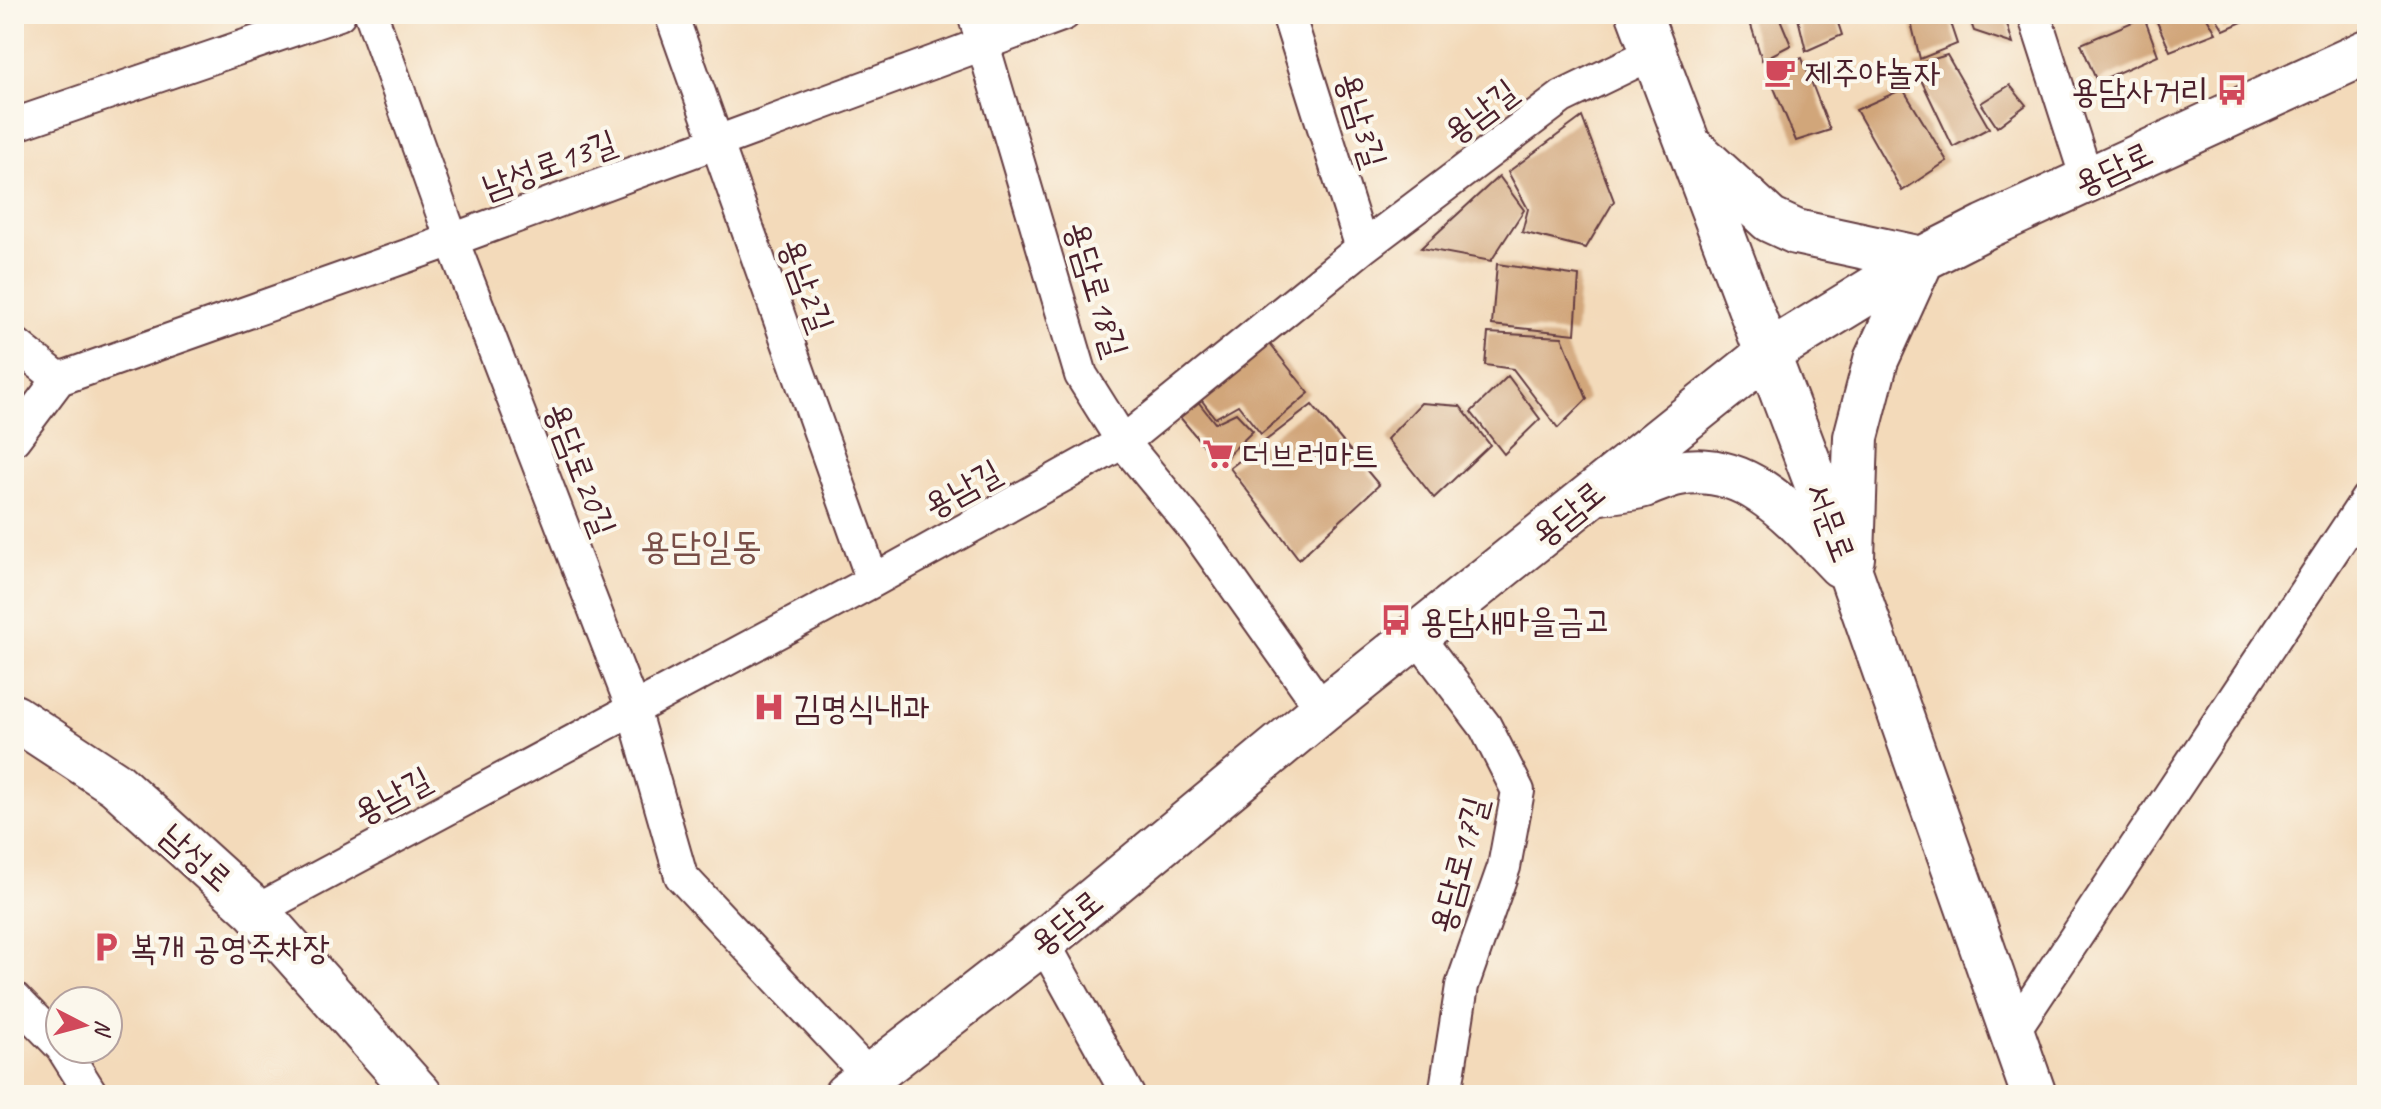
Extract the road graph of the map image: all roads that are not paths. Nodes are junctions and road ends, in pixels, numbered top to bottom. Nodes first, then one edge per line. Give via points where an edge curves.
1 (339, 14) edge
2 (371, 14) edge
3 (671, 14) edge
4 (1064, 14) edge
5 (1288, 14) edge
6 (2034, 14) edge
7 (980, 29) edge
8 (1646, 34) edge
9 (2367, 52) edge
10 (14, 125) edge
11 (715, 143) junction
12 (1687, 144) junction
13 (2087, 179) junction
14 (452, 240) junction
15 (1362, 248) junction
16 (1922, 259) junction
17 (14, 343) edge
18 (1767, 354) junction
19 (59, 379) junction
20 (14, 439) edge
21 (1123, 442) junction
22 (1590, 494) junction
23 (2367, 499) edge
24 (1852, 577) junction
25 (873, 581) junction
26 (1416, 635) junction
27 (633, 709) junction
28 (1323, 710) junction
29 (14, 717) edge
30 (256, 911) junction
31 (1043, 942) junction
32 (14, 998) edge
33 (44, 1029) edge
34 (2012, 1033) junction
35 (73, 1065) edge
36 (858, 1086) edge
37 (1125, 1094) edge
38 (92, 1095) edge
39 (420, 1095) edge
40 (1445, 1095) edge
41 (2034, 1095) edge

1 - 10 street
2 - 14 street, 용담로20길
3 - 11 street, 용남2길
4 - 7 street, 남성로13길
5 - 15 street, 용남3길
6 - 13 street
7 - 11 street, 남성로13길
7 - 21 street, 용담로18길 via 1081,375
8 - 12 main road, 서문로
8 - 15 street, 용남길
9 - 13 main road, 용담로
11 - 14 street, 남성로13길
11 - 25 street, 용남2길
12 - 16 main road via 1770,220 1824,241
12 - 18 main road, 서문로
13 - 16 main road, 용담로
14 - 19 street, 남성로13길
14 - 27 street, 용담로20길
15 - 21 street, 용남길
16 - 18 main road, 용담로
16 - 24 main road via 1876,360 1856,437
17 - 19 street
18 - 22 main road, 용담로
18 - 24 main road, 서문로
19 - 20 street
21 - 25 street, 용남길
21 - 28 street, 용담로18길 via 1197,532
22 - 24 main road via 1640,486 1679,472 1744,482 1773,497
22 - 26 main road, 용담로
23 - 34 street
24 - 34 main road, 서문로
25 - 27 street, 용남길
26 - 28 main road, 용담로
26 - 40 street, 용담로17길 via 1485,726 1518,791 1504,867 1462,986
27 - 30 street, 용남길
27 - 36 street, 용담로20길 via 681,876
28 - 31 main road, 용담로
29 - 30 main road, 남성로 via 116,784
30 - 39 main road, 남성로
31 - 36 main road, 용담로
31 - 37 street
32 - 33 street
34 - 41 main road, 서문로
35 - 38 street

